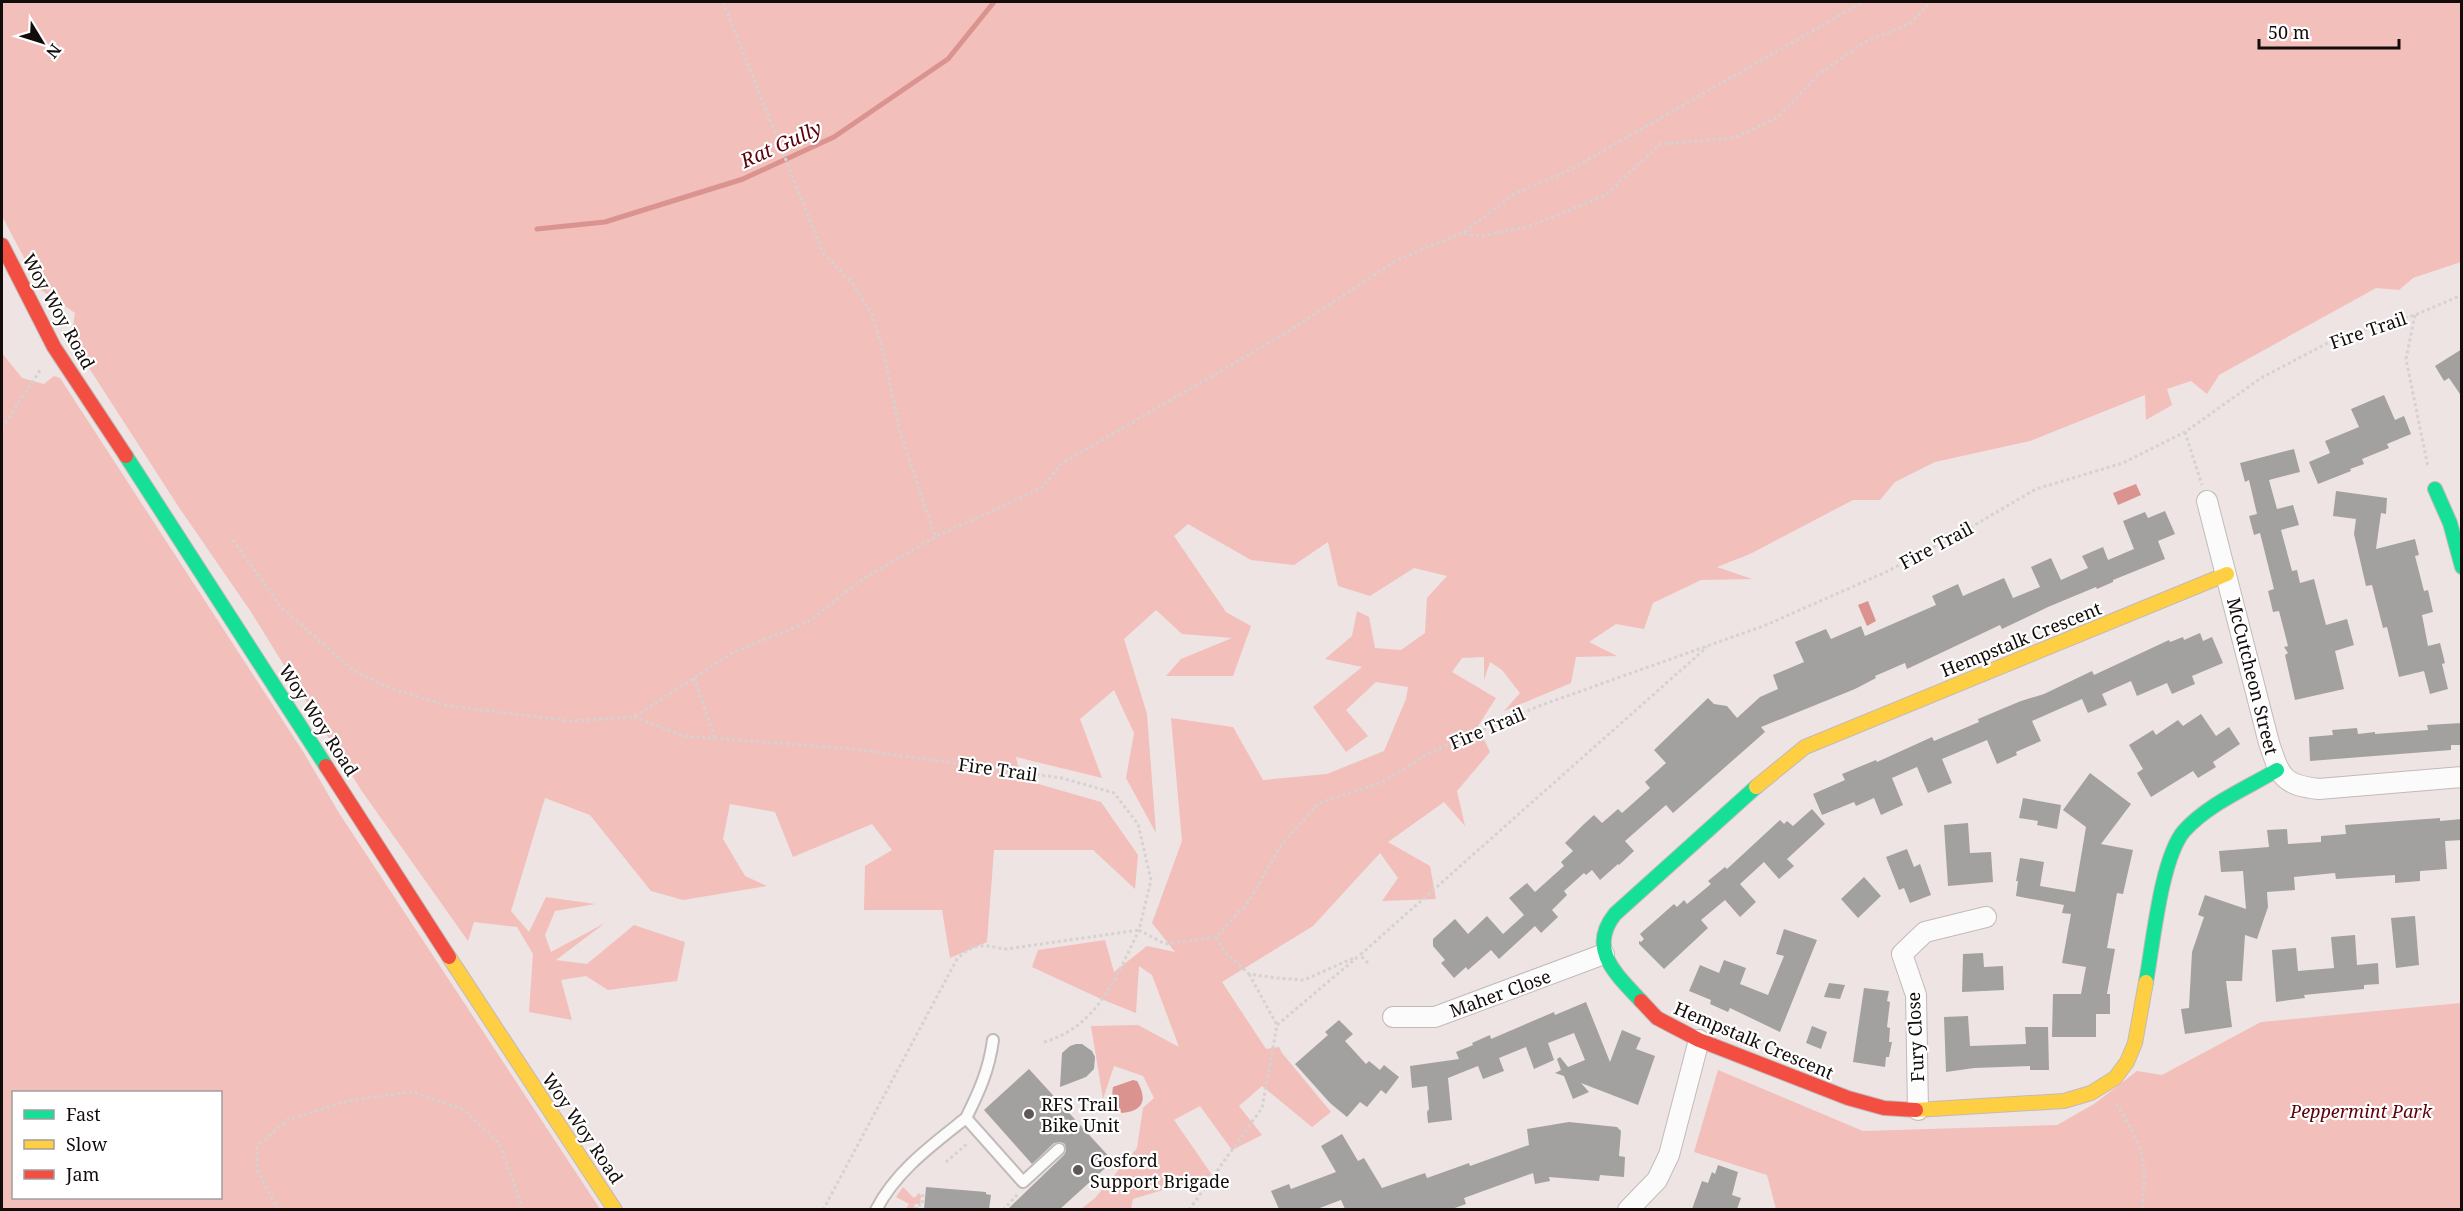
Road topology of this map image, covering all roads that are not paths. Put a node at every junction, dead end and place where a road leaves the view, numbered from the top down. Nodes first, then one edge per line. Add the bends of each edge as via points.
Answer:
1 (2, 245) edge
2 (2435, 489) road end
3 (2207, 501) road end
4 (2462, 567) edge
5 (2227, 574) junction
6 (2277, 770) junction
7 (2462, 777) edge
8 (1986, 917) dead end
9 (1604, 954) junction
10 (1393, 1017) dead end
11 (1698, 1040) junction
12 (993, 1041) dead end
13 (1918, 1110) junction
14 (966, 1119) junction
15 (1059, 1149) dead end
16 (615, 1209) edge
17 (876, 1209) edge
18 (1628, 1209) edge

1 - 16 street, Woy Woy Road via 54,347
2 - 4 street via 2450,523
3 - 5 street, McCutcheon Street
5 - 6 street, McCutcheon Street
5 - 9 street, Hempstalk Crescent via 1805,747 1615,914 1602,936
6 - 7 street, McCutcheon Street via 2285,780 2300,787 2319,789
6 - 13 street, Hempstalk Crescent via 2202,816 2175,845 2168,862 2134,1043 2115,1078 2091,1093 2064,1101
8 - 13 street, Fury Close via 1925,932 1902,954 1916,995
9 - 10 street, Maher Close via 1435,1017
9 - 11 street, Hempstalk Crescent via 1624,983 1657,1018
11 - 13 street, Hempstalk Crescent via 1848,1098 1884,1108
11 - 18 street via 1669,1155 1657,1180
12 - 14 lane via 984,1082
14 - 15 lane via 1023,1182
14 - 17 lane via 898,1176

